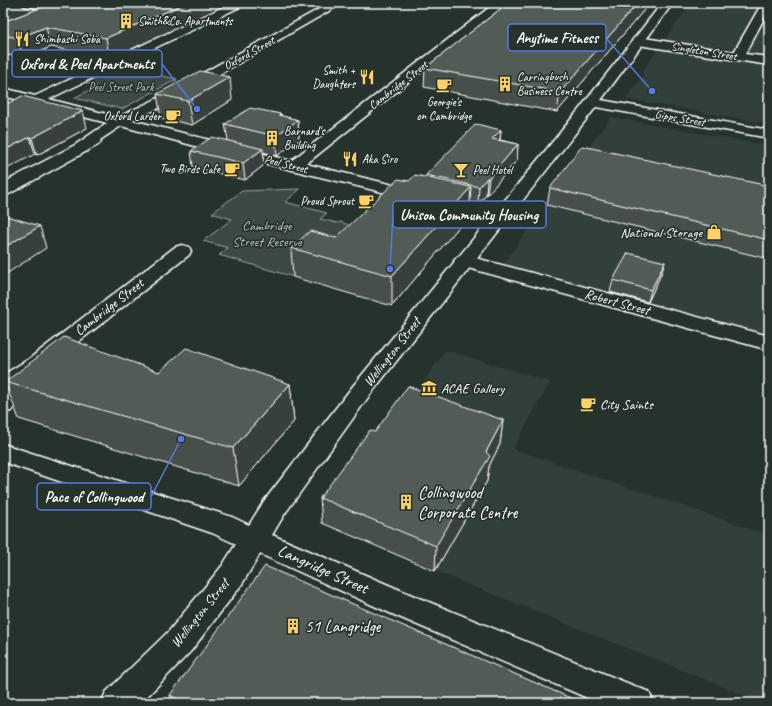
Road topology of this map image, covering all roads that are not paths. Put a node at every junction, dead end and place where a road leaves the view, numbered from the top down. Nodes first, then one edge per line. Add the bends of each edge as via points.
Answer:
1 (25, 3) edge
2 (240, 3) edge
3 (338, 3) edge
4 (502, 3) edge
5 (668, 3) edge
6 (767, 3) edge
7 (81, 6) edge
8 (68, 11) junction
9 (46, 19) edge
10 (638, 41) junction
11 (738, 56) junction
12 (769, 61) edge
13 (3, 92) edge
14 (38, 100) junction
15 (591, 102) junction
16 (3, 116) edge
17 (125, 123) junction
18 (769, 134) edge
19 (294, 166) junction
20 (3, 190) edge
21 (500, 216) junction
22 (182, 251) dead end
23 (464, 261) junction
24 (769, 343) edge
25 (37, 364) junction
26 (3, 386) edge
27 (3, 405) edge
28 (3, 453) edge
29 (254, 538) junction
30 (118, 703) edge
31 (637, 703) edge

1 - 8 street
2 - 14 street
3 - 17 street, Oxford Street via 159,103 146,116
4 - 19 street, Cambridge Street
5 - 10 street, Wellington Street
6 - 11 street
7 - 8 street
8 - 9 street
10 - 11 street, Singleton Street
10 - 15 street, Wellington Street
11 - 12 street, Singleton Street
13 - 14 street, Peel Street
14 - 16 street
14 - 17 street, Peel Street
15 - 18 street, Gipps Street
15 - 21 street, Wellington Street
17 - 19 street, Peel Street
17 - 20 street, Oxford Street via 115,134 80,148
19 - 21 street, Peel Street
21 - 23 street, Wellington Street
22 - 25 street, Cambridge Street
23 - 24 street, Robert Street
23 - 29 street, Wellington Street via 361,391
25 - 26 street, Cambridge Street
25 - 27 street, Cambridge Street
28 - 29 street, Langridge Street via 213,522
29 - 30 street, Wellington Street via 232,575 180,641
29 - 31 street, Langridge Street via 403,605

